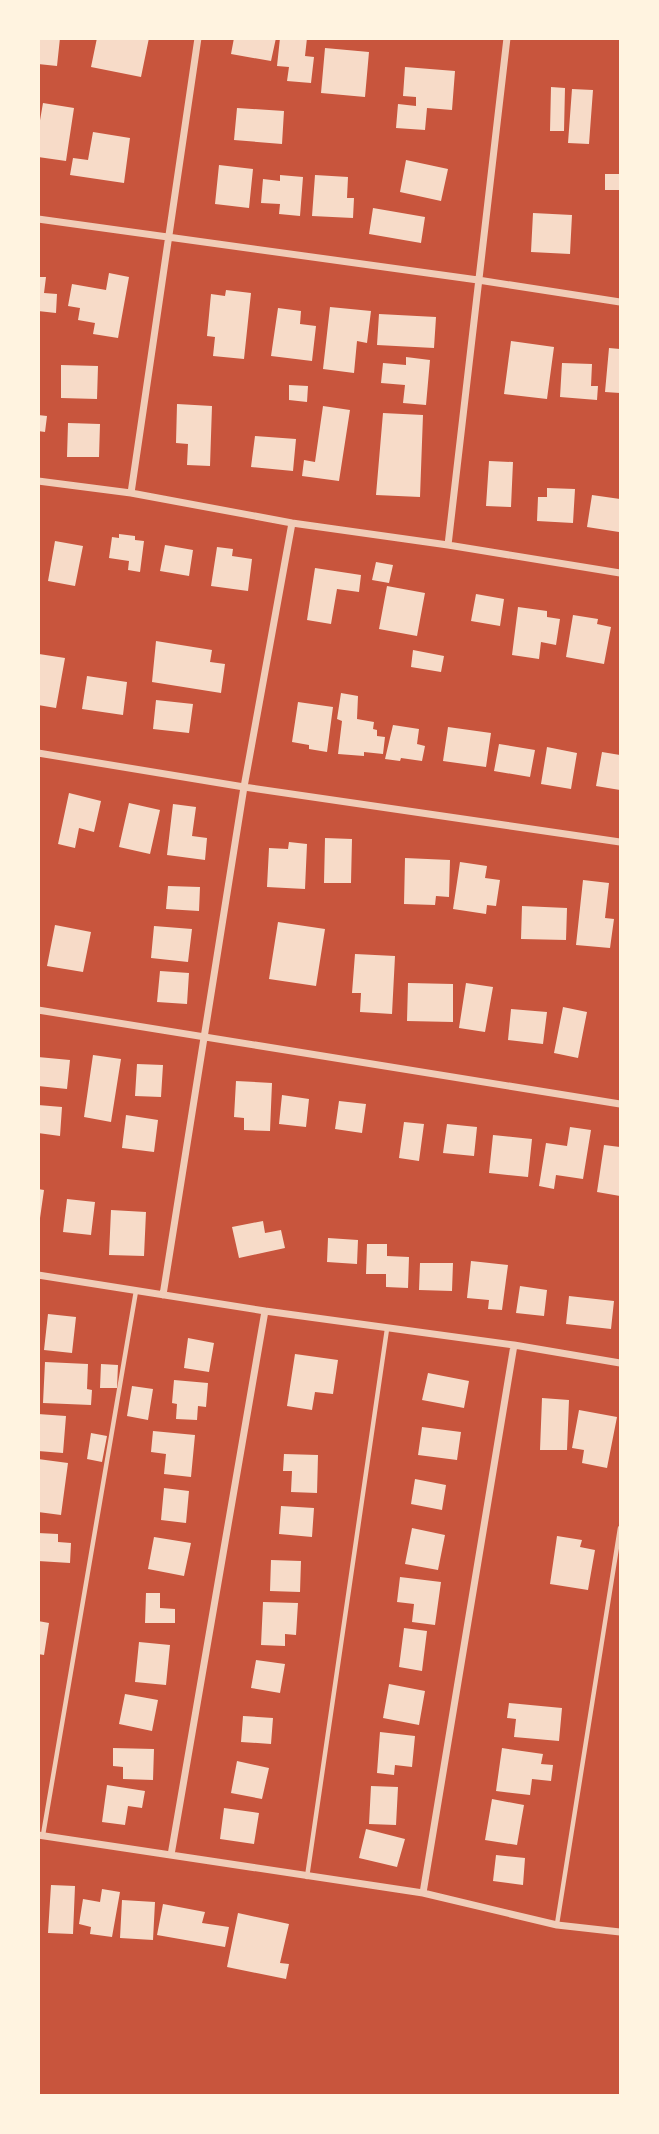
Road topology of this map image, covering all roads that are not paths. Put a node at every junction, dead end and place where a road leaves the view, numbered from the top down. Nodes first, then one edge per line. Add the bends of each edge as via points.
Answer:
1 (198, 38) edge
2 (507, 38) edge
3 (38, 219) edge
4 (169, 236) junction
5 (478, 280) junction
6 (621, 302) edge
7 (38, 481) edge
8 (131, 493) junction
9 (292, 523) junction
10 (448, 545) junction
11 (621, 573) edge
12 (38, 753) edge
13 (244, 787) junction
14 (621, 842) edge
15 (38, 1010) edge
16 (205, 1038) junction
17 (621, 1104) edge
18 (38, 1275) edge
19 (136, 1290) junction
20 (163, 1295) junction
21 (265, 1311) junction
22 (388, 1328) junction
23 (513, 1345) junction
24 (621, 1363) edge
25 (621, 1528) edge
26 (41, 1835) edge
27 (171, 1855) junction
28 (307, 1877) junction
29 (423, 1894) junction
30 (557, 1925) junction
31 (621, 1932) edge

1 - 4 street
2 - 5 street
3 - 4 street
4 - 5 street
4 - 8 street
5 - 6 street
5 - 10 street
7 - 8 street
8 - 9 street
9 - 10 street
9 - 13 street
10 - 11 street
12 - 13 street
13 - 14 street
13 - 16 street
15 - 16 street
16 - 17 street
16 - 20 street
18 - 19 street
19 - 20 street
19 - 26 lane
20 - 21 street
21 - 22 street
21 - 27 street
22 - 23 street
22 - 28 lane
23 - 24 street
23 - 29 street
25 - 30 lane
26 - 27 street
27 - 28 street
28 - 29 street
29 - 30 street
30 - 31 street

